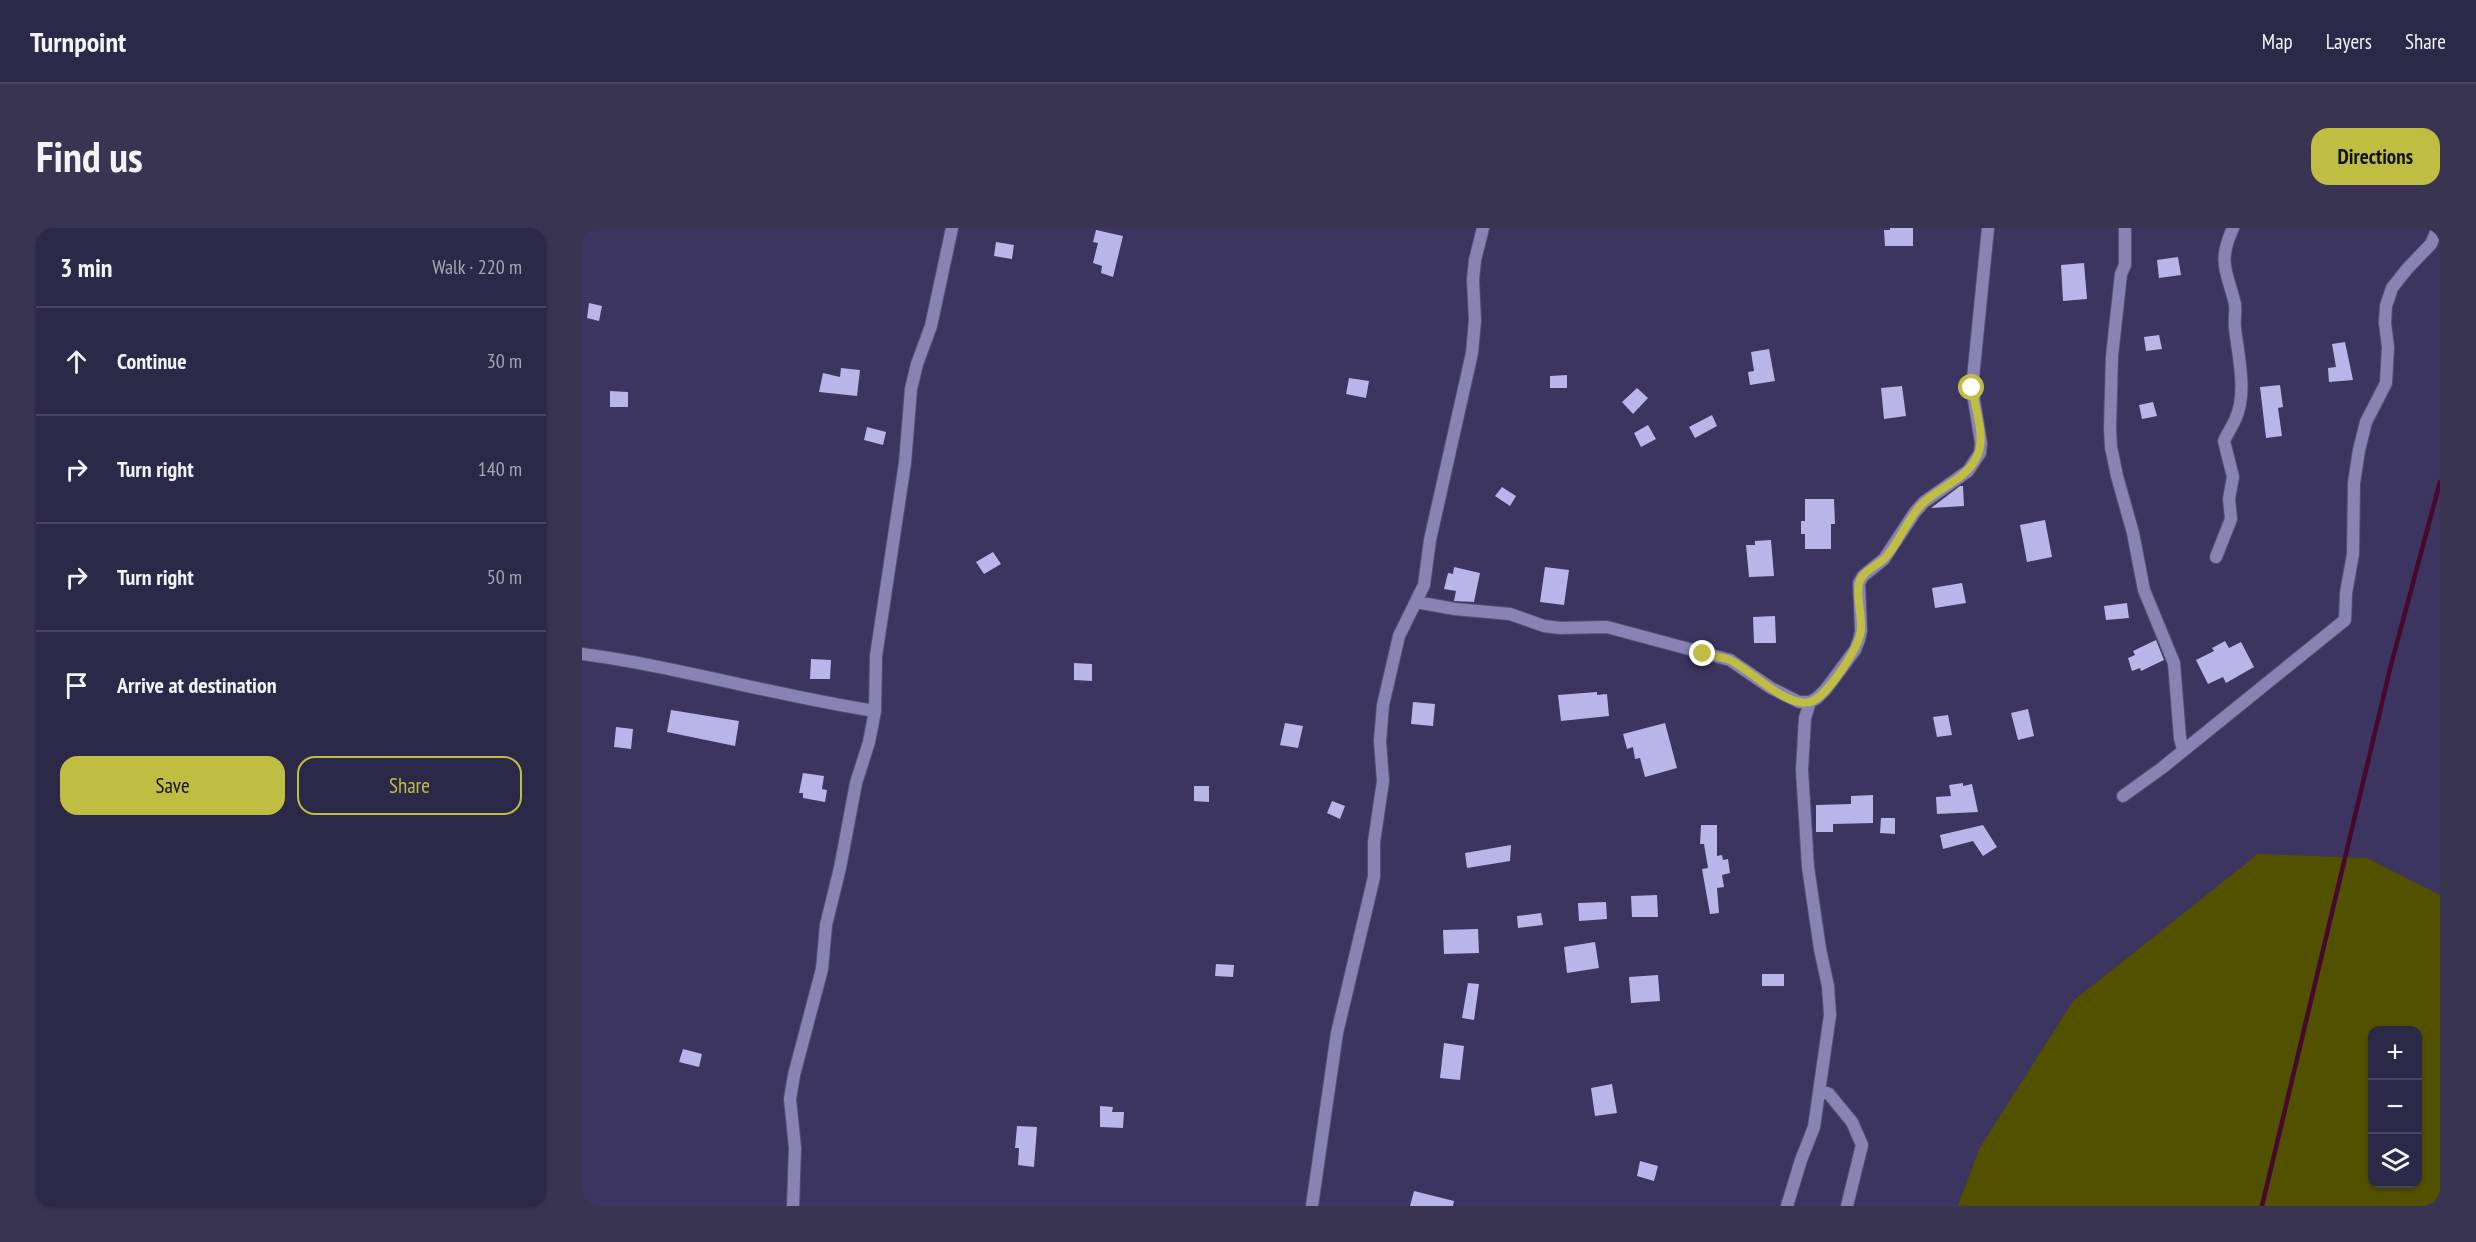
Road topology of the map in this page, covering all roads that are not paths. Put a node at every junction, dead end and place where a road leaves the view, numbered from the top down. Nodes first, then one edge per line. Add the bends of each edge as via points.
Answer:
1 (952, 228) edge
2 (1483, 228) edge
3 (1988, 228) edge
4 (2125, 228) edge
5 (2233, 228) edge
6 (2438, 228) edge
7 (2216, 556) dead end
8 (1416, 602) junction
9 (582, 654) edge
10 (1810, 702) junction
11 (874, 711) junction
12 (2183, 750) junction
13 (2123, 796) dead end
14 (1820, 1090) junction
15 (793, 1206) edge
16 (1312, 1206) edge
17 (1787, 1206) edge
18 (1847, 1206) edge

1 - 11 street via 931,326 911,389 876,656
2 - 8 street via 1473,280 1472,352 1430,540 1424,585
3 - 10 street via 1972,388 1980,453 1968,471 1924,502 1884,559 1863,576 1859,583 1861,631 1855,650 1826,689
4 - 12 street via 2125,265 2112,356 2111,447 2144,590 2174,663
5 - 7 street via 2224,266 2235,306 2240,399 2236,419 2224,441 2233,477 2231,519
6 - 12 street via 2431,244 2392,288 2386,306 2386,383 2366,422 2359,450 2345,620
8 - 10 street via 1509,614 1544,626 1607,627 1643,636 1731,660 1788,697
8 - 16 street via 1399,636 1383,705 1383,781 1374,842 1374,877 1337,1033
9 - 11 street via 642,662 810,701
10 - 14 street via 1804,718 1802,770 1807,856 1830,1015
11 - 15 street via 826,925 822,969 790,1099 795,1148
12 - 13 street
14 - 17 street via 1814,1127
14 - 18 street via 1852,1122 1862,1145

